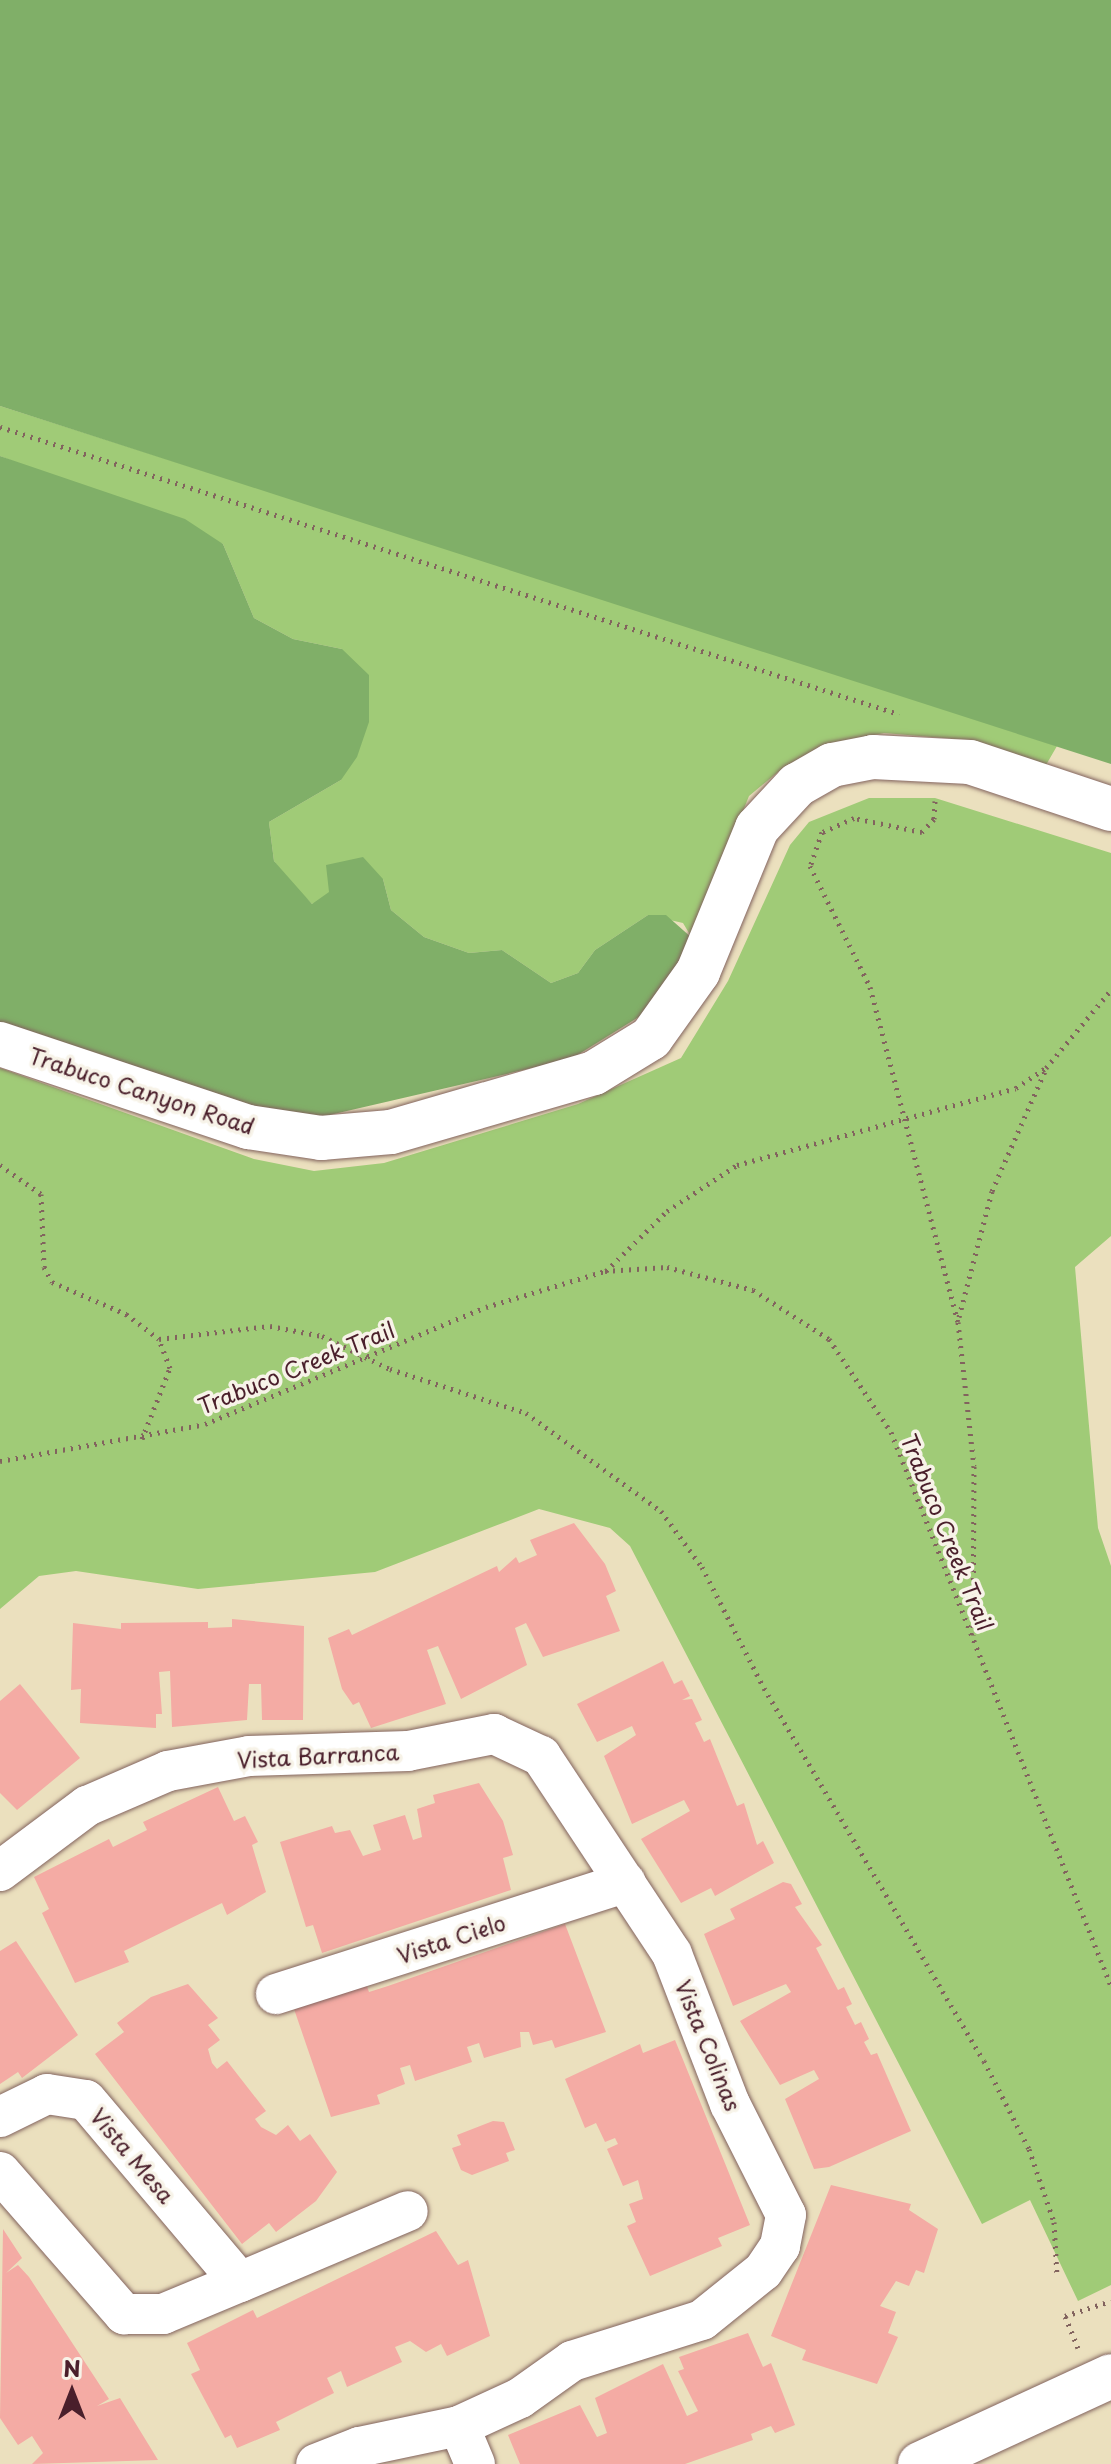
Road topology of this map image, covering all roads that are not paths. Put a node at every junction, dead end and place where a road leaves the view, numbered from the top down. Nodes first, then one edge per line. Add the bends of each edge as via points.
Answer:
1 (1111, 809) edge
2 (0, 1044) edge
3 (519, 1740) joint
4 (0, 1871) edge
5 (626, 1882) junction
6 (276, 1994) dead end
7 (0, 2117) edge
8 (0, 2172) edge
9 (408, 2211) dead end
10 (240, 2282) junction
11 (1111, 2376) edge
12 (444, 2441) edge
13 (316, 2464) edge
14 (475, 2464) edge
15 (920, 2464) edge

1 - 2 main road, Trabuco Canyon Road via 970,762 873,757 832,765 797,785 757,828 698,972 651,1038 594,1073 458,1118 321,1138 248,1127
3 - 4 street, Vista Barranca via 457,1737 408,1751 249,1756 168,1771 87,1806
3 - 5 street, Vista Colinas via 550,1769
5 - 6 street, Vista Cielo
5 - 12 street, Vista Colinas via 672,1954 730,2104 776,2187 786,2215 780,2246 763,2271 702,2320 572,2361
7 - 10 street, Vista Mesa via 47,2094 86,2100
8 - 10 street via 124,2314 163,2314
9 - 10 street
11 - 15 main road
12 - 13 street via 359,2447
12 - 14 street

